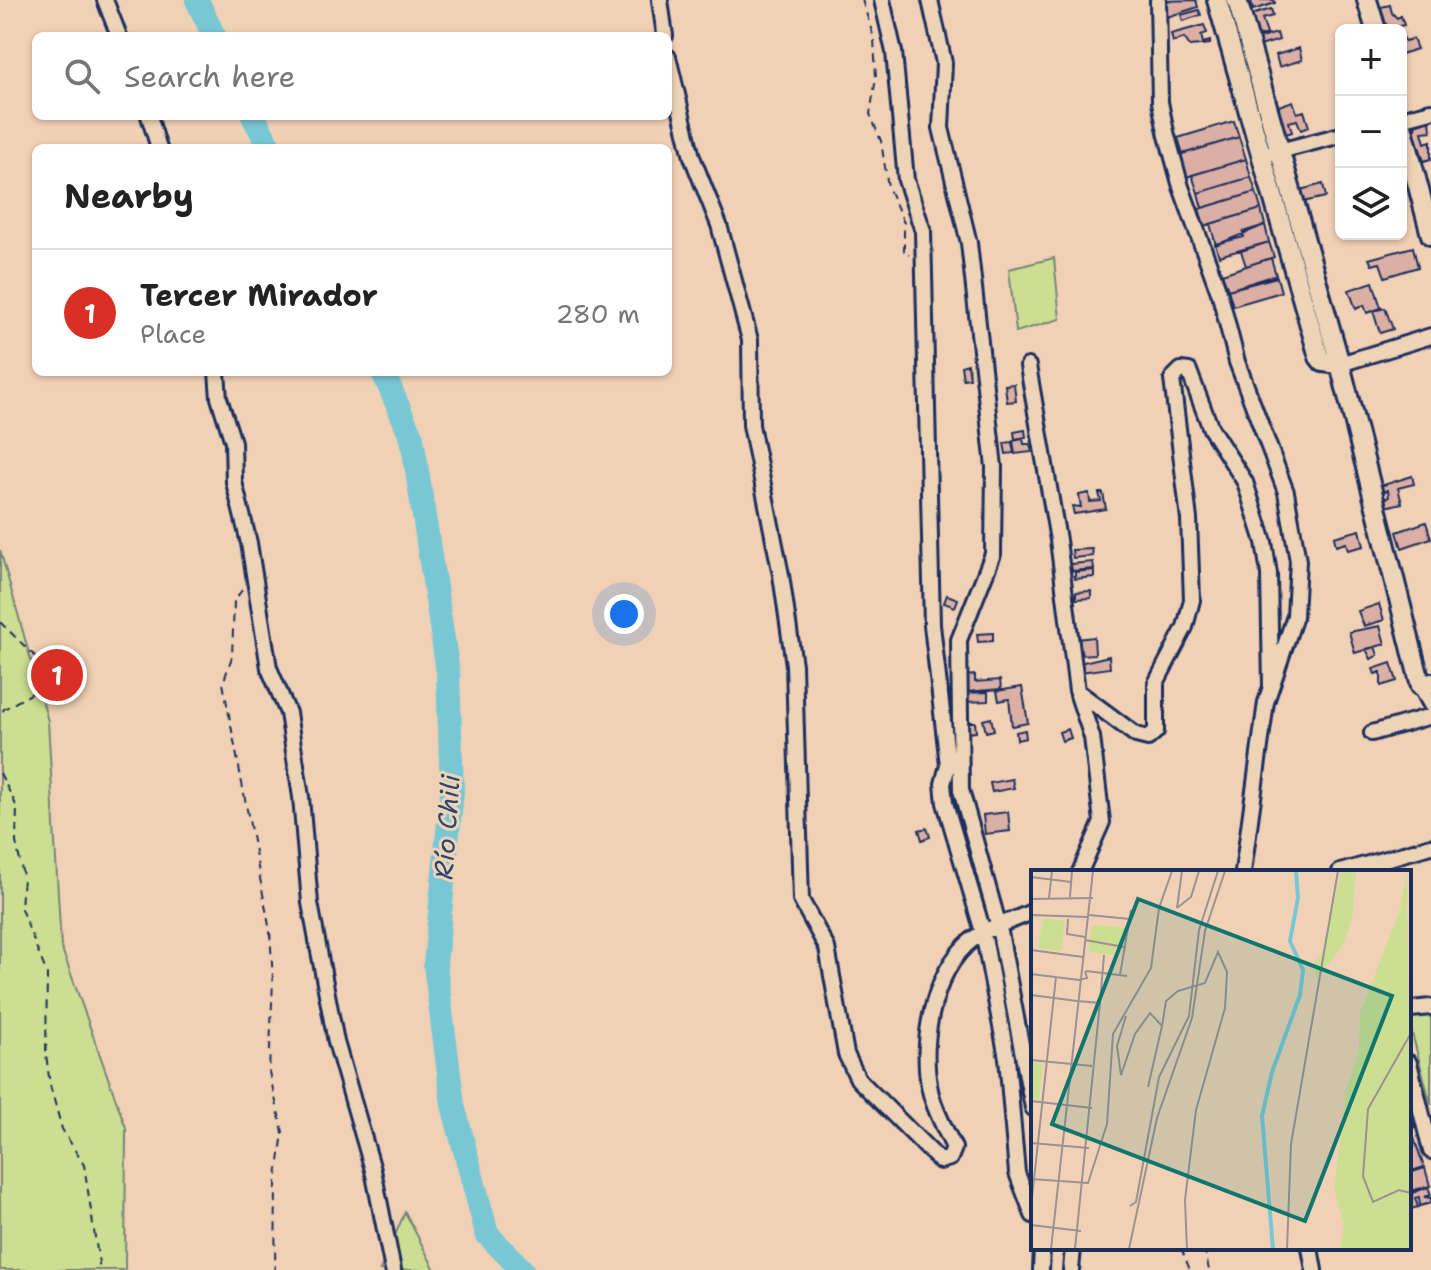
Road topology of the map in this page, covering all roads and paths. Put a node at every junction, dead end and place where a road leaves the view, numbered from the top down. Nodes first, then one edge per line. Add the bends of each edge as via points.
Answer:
1 (105, 0) edge
2 (660, 0) edge
3 (862, 0) edge
4 (882, 0) edge
5 (930, 0) edge
6 (1158, 0) edge
7 (1217, 0) edge
8 (1237, 0) edge
9 (1367, 0) edge
10 (1374, 24) edge
11 (117, 32) edge
12 (664, 32) edge
13 (672, 74) edge
14 (1431, 111) edge
15 (1407, 118) edge
16 (150, 120) edge
17 (1335, 137) edge
18 (1407, 143) edge
19 (158, 144) edge
20 (1270, 154) junction
21 (1431, 235) edge
22 (924, 262) junction
23 (1431, 336) edge
24 (1340, 364) junction
25 (1028, 366) dead end
26 (217, 376) edge
27 (252, 576) junction
28 (0, 622) edge
29 (1426, 685) edge
30 (1271, 686) junction
31 (1077, 691) junction
32 (1431, 705) edge
33 (0, 716) edge
34 (1431, 716) edge
35 (1372, 733) dead end
36 (0, 773) edge
37 (1431, 846) edge
38 (1376, 867) edge
39 (1081, 870) edge
40 (1243, 870) edge
41 (1354, 870) edge
42 (1031, 912) edge
43 (999, 927) junction
44 (983, 932) junction
45 (1431, 1007) edge
46 (1411, 1009) dead end
47 (1411, 1071) edge
48 (1031, 1097) edge
49 (1431, 1151) edge
50 (1031, 1210) edge
51 (1042, 1250) edge
52 (1073, 1250) edge
53 (1182, 1250) edge
54 (1204, 1250) edge
55 (1310, 1250) edge
56 (100, 1270) edge
57 (275, 1270) edge
58 (393, 1270) edge
59 (1041, 1270) edge
60 (1071, 1270) edge
61 (1190, 1270) edge
62 (1209, 1270) edge
63 (1314, 1270) edge

1 - 11 street
2 - 12 street
3 - 22 path via 874,38 876,78 870,114 881,141 888,187 904,223 904,253
4 - 22 street via 894,52 906,180 923,231
5 - 43 street via 945,72 941,128 969,243 992,436 995,540 959,640 958,683 961,790
6 - 30 street via 1160,102 1166,132 1237,362 1286,492 1298,561 1295,616
7 - 20 main road
8 - 20 main road
9 - 10 main road
13 - 44 street via 692,157 719,225 750,340 751,425 794,665 801,900 827,948 846,1054 858,1079 940,1161 954,1152 930,1093 926,1032 951,967
14 - 15 street
16 - 19 street
17 - 20 street
18 - 21 main road
20 - 24 main road
22 - 44 street via 932,625 948,765 943,784
23 - 24 street
24 - 29 main road
25 - 31 street
26 - 27 street via 233,442 234,482
27 - 57 path via 234,601 232,657 223,683 270,931 269,1072 283,1132
27 - 58 street via 269,668 288,713 310,903 336,1042 373,1170
28 - 33 path via 48,669 45,686
29 - 32 street
30 - 31 street via 1269,574 1254,506 1211,429 1189,371 1181,370 1172,387 1189,519 1192,600 1185,627 1156,683 1156,731 1148,738 1136,735
30 - 40 street
31 - 39 street via 1092,737 1102,822
34 - 35 street
36 - 56 path via 17,807 21,909 47,974 50,1085 62,1129 84,1165
37 - 38 street
38 - 41 street
42 - 43 street
43 - 44 street
43 - 48 street
44 - 50 street via 1007,1058 1017,1173
45 - 46 street
47 - 49 street
51 - 59 street
52 - 60 street
53 - 61 path
54 - 62 path
55 - 63 street

